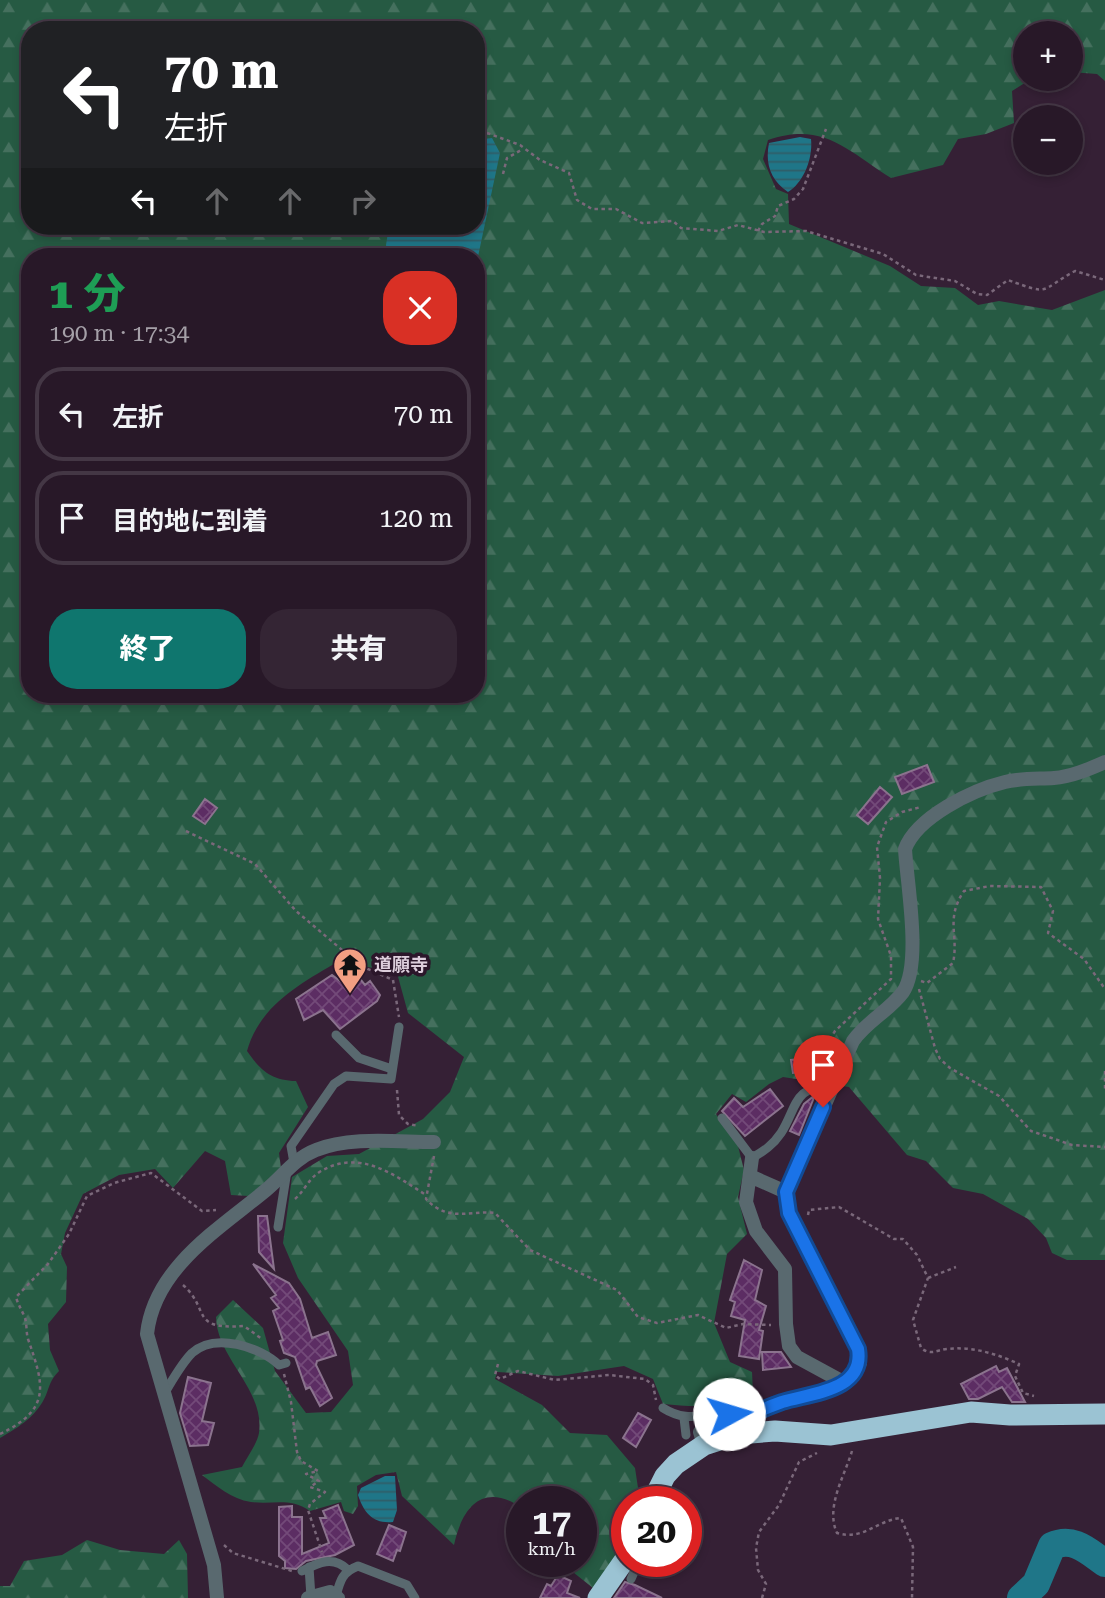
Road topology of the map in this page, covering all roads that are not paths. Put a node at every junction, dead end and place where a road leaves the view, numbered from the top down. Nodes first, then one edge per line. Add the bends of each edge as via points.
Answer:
1 (1105, 762) edge
2 (399, 1027) road end
3 (335, 1035) dead end
4 (391, 1074) junction
5 (834, 1082) junction
6 (722, 1118) dead end
7 (433, 1142) road end
8 (752, 1158) junction
9 (290, 1166) junction
10 (750, 1176) junction
11 (786, 1192) junction
12 (278, 1227) dead end
13 (283, 1364) road end
14 (843, 1382) junction
15 (164, 1394) junction
16 (663, 1408) road end
17 (1105, 1414) edge
18 (684, 1418) junction
19 (741, 1419) junction
20 (695, 1440) junction
21 (659, 1486) edge
22 (348, 1570) junction
23 (613, 1577) edge
24 (309, 1597) edge
25 (337, 1597) edge
26 (217, 1598) edge
27 (415, 1598) edge
28 (598, 1598) edge

1 - 5 street via 1055,778 1004,782 916,828 905,849 914,953 909,980 894,1002 862,1028
2 - 4 lane
3 - 4 lane via 359,1058
4 - 9 lane via 346,1076 334,1084 291,1146
5 - 8 lane via 802,1094 776,1140
5 - 11 street
6 - 8 lane
7 - 9 street via 347,1143 317,1149
8 - 10 street
9 - 12 lane
9 - 15 street via 181,1261 149,1312 147,1334
10 - 11 street
10 - 14 street via 745,1188 749,1214 763,1242 785,1269 789,1346 797,1357
11 - 14 street via 789,1213 858,1349 860,1363
13 - 15 lane via 244,1346 211,1343 193,1352
14 - 19 street
15 - 26 street via 214,1565
16 - 18 lane
17 - 20 highway via 971,1412 831,1435 756,1432
18 - 19 lane via 729,1414
18 - 20 lane
19 - 20 street via 700,1432
20 - 21 highway
22 - 24 lane via 341,1563 326,1561 305,1569
22 - 25 lane via 340,1580
22 - 27 lane via 358,1566 407,1585
23 - 28 highway
24 - 25 street via 330,1592

